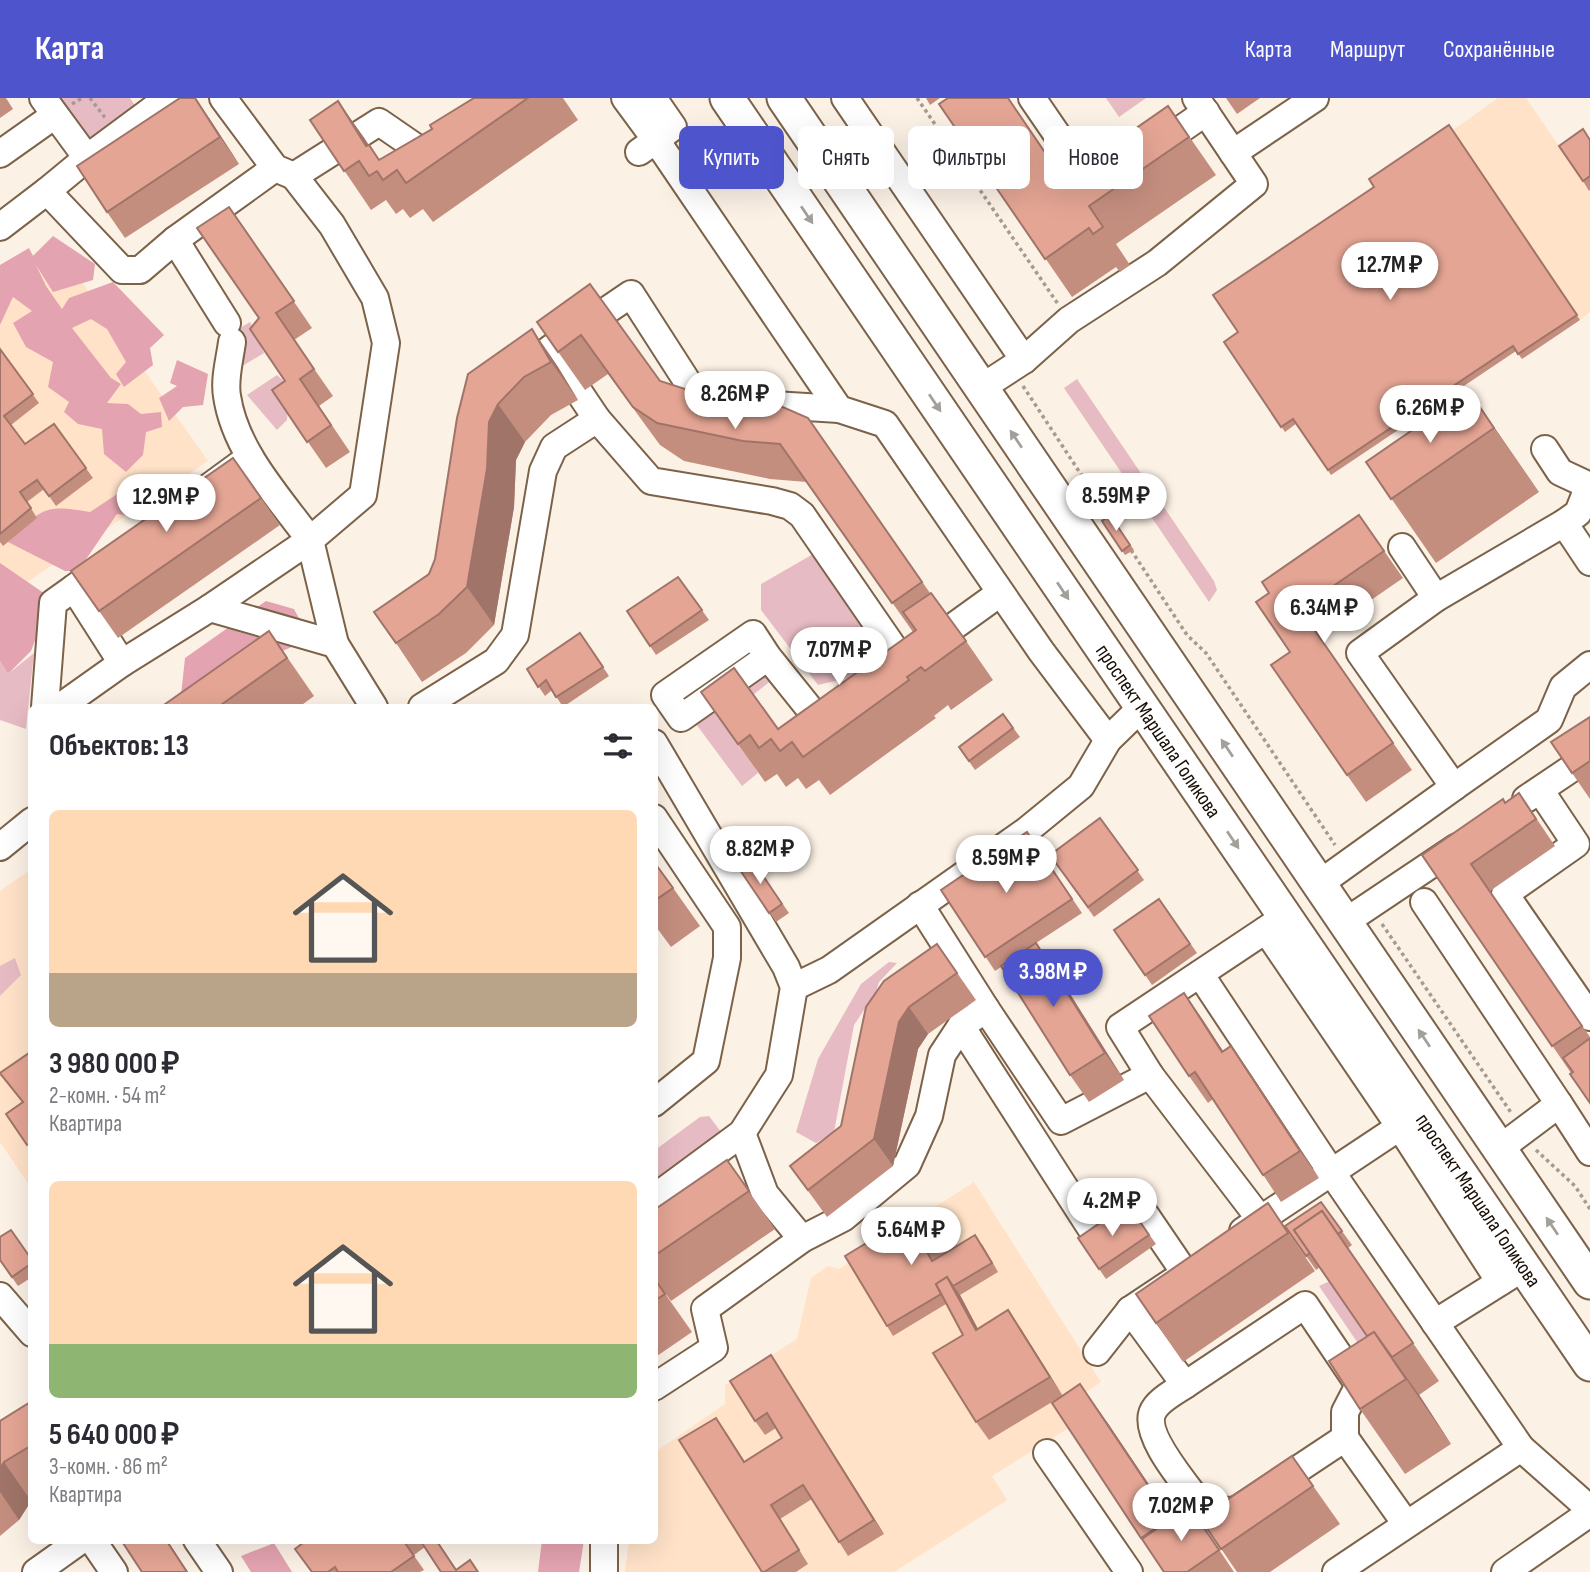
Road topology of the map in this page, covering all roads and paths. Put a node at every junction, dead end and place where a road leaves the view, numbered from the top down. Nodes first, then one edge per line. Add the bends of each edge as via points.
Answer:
1 (90, 98) edge
2 (168, 98) edge
3 (223, 98) edge
4 (625, 98) edge
5 (653, 98) edge
6 (784, 98) edge
7 (845, 98) edge
8 (917, 98) edge
9 (1032, 98) edge
10 (1315, 98) edge
11 (743, 104) edge
12 (1201, 105) edge
13 (49, 106) edge
14 (111, 126) dead end
15 (458, 130) edge
16 (647, 146) junction
17 (1233, 153) junction
18 (0, 154) edge
19 (87, 158) junction
20 (285, 172) junction
21 (47, 191) junction
22 (0, 227) edge
23 (174, 240) junction
24 (1069, 320) junction
25 (1018, 364) junction
26 (981, 388) junction
27 (838, 409) junction
28 (597, 419) junction
29 (1545, 449) dead end
30 (250, 457) junction
31 (1590, 485) edge
32 (184, 506) edge
33 (1564, 523) junction
34 (1118, 530) edge
35 (310, 540) junction
36 (1126, 542) edge
37 (129, 547) edge
38 (1402, 547) edge
39 (1590, 562) edge
40 (74, 588) junction
41 (1000, 593) junction
42 (1436, 598) junction
43 (210, 608) junction
44 (335, 644) junction
45 (122, 663) junction
46 (1590, 665) edge
47 (852, 700) edge
48 (45, 704) edge
49 (64, 704) edge
50 (372, 704) edge
51 (427, 704) edge
52 (1142, 707) junction
53 (658, 738) edge
54 (1108, 740) junction
55 (658, 749) edge
56 (1590, 756) edge
57 (1454, 787) junction
58 (1540, 790) junction
59 (1506, 813) edge
60 (28, 824) edge
61 (658, 824) edge
62 (1472, 836) edge
63 (0, 848) edge
64 (1347, 863) junction
65 (1319, 884) junction
66 (1424, 902) dead end
67 (920, 905) junction
68 (1357, 914) junction
69 (1276, 924) junction
70 (1200, 974) junction
71 (794, 988) junction
72 (986, 1009) junction
73 (1590, 1017) edge
74 (961, 1026) junction
75 (1150, 1075) junction
76 (658, 1100) edge
77 (1559, 1104) junction
78 (1410, 1121) junction
79 (742, 1133) junction
80 (1511, 1140) junction
81 (1590, 1152) edge
82 (1332, 1173) junction
83 (658, 1195) edge
84 (1590, 1209) edge
85 (1261, 1219) junction
86 (802, 1240) junction
87 (1228, 1242) edge
88 (1206, 1258) edge
89 (1185, 1273) junction
90 (1512, 1274) junction
91 (1590, 1282) edge
92 (0, 1296) edge
93 (1130, 1310) junction
94 (1435, 1324) junction
95 (28, 1328) edge
96 (1097, 1352) dead end
97 (1590, 1364) edge
98 (658, 1384) edge
99 (1185, 1385) junction
100 (1345, 1438) junction
101 (1521, 1448) junction
102 (1047, 1453) dead end
103 (1590, 1511) edge
104 (1406, 1524) junction
105 (75, 1544) edge
106 (95, 1544) edge
107 (200, 1544) edge
108 (604, 1544) edge
109 (36, 1572) edge
110 (114, 1572) edge
111 (219, 1572) edge
112 (604, 1572) edge
113 (1129, 1572) edge
114 (1336, 1572) edge
115 (1504, 1572) edge

1 - 14 path
2 - 19 street
3 - 20 street
4 - 16 street
5 - 16 street via 673,127
6 - 26 main road
7 - 25 street
8 - 24 path
9 - 12 street via 1095,190
10 - 17 street
11 -> 52 main road, проспект Маршала Голикова
12 - 17 street
13 - 18 street
13 - 19 street
15 - 20 street via 424,153 379,122
16 - 27 street
17 - 24 street via 1254,184 1157,263
19 - 21 street
20 - 23 street
20 - 35 street via 332,225 375,299 386,343 363,495
21 - 22 street
21 - 23 street via 122,270 140,270
23 - 30 street via 229,332 226,394
24 - 25 street
25 - 26 street
25 - 34 path
65 -> 26 main road
27 - 28 street via 724,402 694,391 631,293 550,349
27 - 41 street via 885,424
28 - 41 street via 651,481 772,501 802,515 893,670
28 - 51 street via 554,447 543,471 515,635 496,661
29 - 31 street via 1560,472
30 - 32 street
30 - 35 street
31 - 33 street via 1578,513
33 - 39 street
33 - 42 street
35 - 43 street
35 - 44 street
36 - 64 path
37 - 40 street
38 - 42 street
40 - 45 street
40 - 48 street via 53,603
41 - 54 street
42 - 57 street via 1360,653
43 - 44 street
43 - 45 street
44 - 50 street
45 - 49 street
46 - 57 street via 1563,687 1549,720
47 - 53 street via 821,723 768,657
52 - 54 street
52 -> 69 main road, проспект Маршала Голикова
54 - 67 street via 1081,786
55 - 71 street
56 - 58 street
57 - 64 street
58 - 59 street
58 - 73 street via 1576,844 1505,894
60 - 63 street
61 - 76 street via 727,927 727,958 706,1061
62 - 68 street
64 - 65 street
65 - 68 main road
66 - 77 street
67 - 71 street via 829,970
67 - 72 street
80 -> 68 main road
68 - 80 path
69 - 70 street
69 - 78 main road, проспект Маршала Голикова
70 - 75 street via 1120,1027
70 - 82 street
71 - 79 street via 779,1075
72 - 74 street
72 - 75 street via 1061,1121
74 - 86 street via 942,1055 929,1116 907,1165 843,1218
74 - 89 street via 1092,1230 1136,1201
75 - 85 street
77 - 80 street
77 - 81 street
78 - 82 street
78 - 90 main road, проспект Маршала Голикова
79 - 83 street
79 - 86 street via 765,1194
80 - 84 path via 1575,1186
91 -> 80 main road
82 - 85 street
82 - 94 street
85 - 87 street
86 - 98 street via 705,1309 714,1348
88 - 89 street
89 - 93 street
90 - 94 street
90 - 97 main road, проспект Маршала Голикова
92 - 95 street
93 - 96 street
93 - 99 street
94 - 101 street
99 - 100 street via 1305,1305 1359,1385 1345,1412
99 - 100 street via 1155,1407 1149,1419 1152,1435 1205,1510 1235,1511
100 - 104 street
101 - 103 street
101 - 104 street
102 - 113 street
103 - 115 street
104 - 114 street
105 - 109 street
106 - 110 street
107 - 111 street
108 - 112 street

